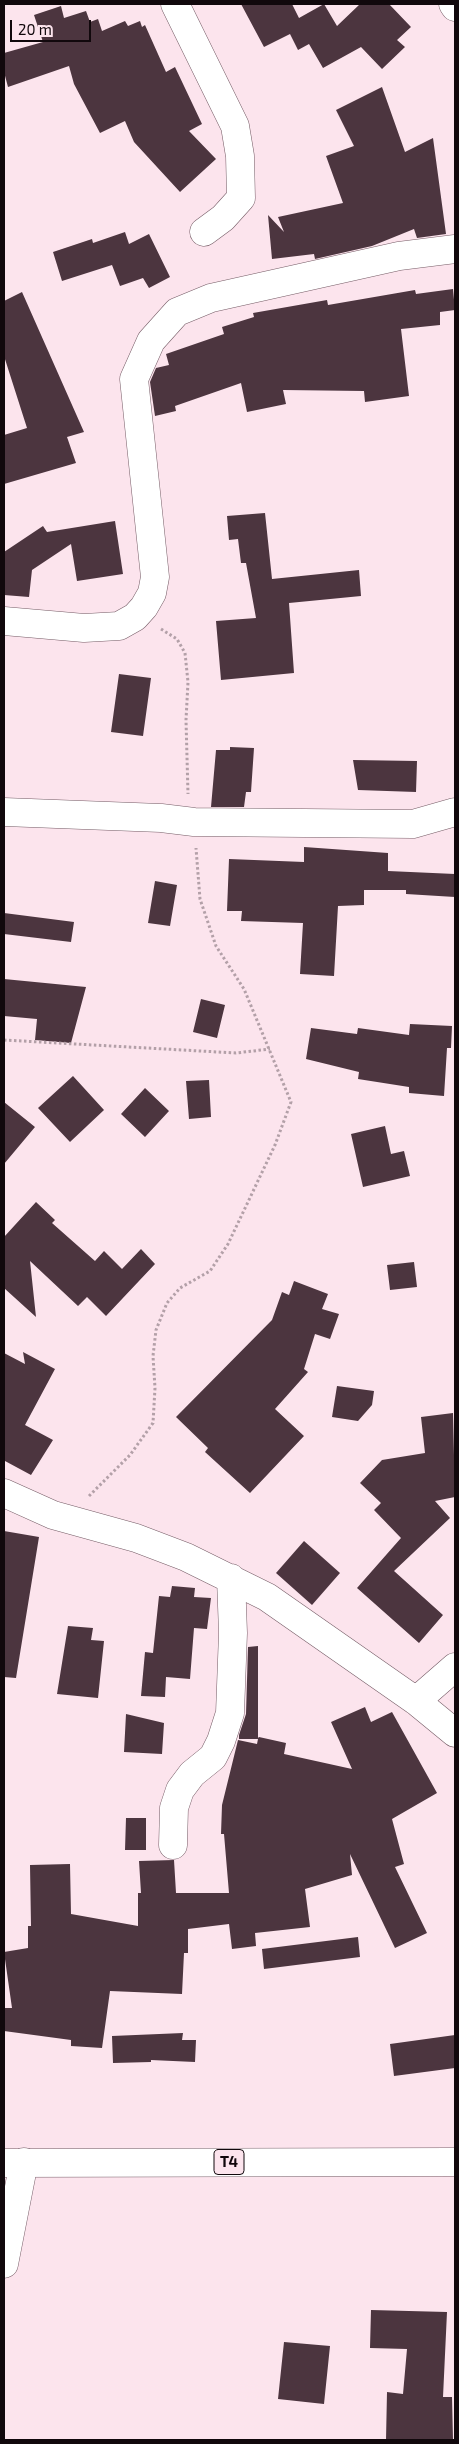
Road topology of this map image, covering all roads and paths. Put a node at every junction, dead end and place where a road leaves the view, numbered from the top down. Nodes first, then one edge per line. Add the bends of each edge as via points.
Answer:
1 (175, 4) edge
2 (204, 232) dead end
3 (455, 249) edge
4 (134, 617) junction
5 (4, 621) edge
6 (4, 812) edge
7 (455, 812) edge
8 (191, 822) junction
9 (4, 1040) edge
10 (270, 1049) junction
11 (4, 1493) edge
12 (53, 1515) junction
13 (231, 1578) junction
14 (455, 1667) edge
15 (416, 1701) junction
16 (455, 1733) edge
17 (173, 1844) dead end
18 (14, 2162) edge
19 (455, 2162) edge
20 (4, 2264) edge

1 - 2 main road via 235,126 240,156 242,198
3 - 4 main road via 399,256 211,298 177,312 151,340 134,379 155,577 152,593 144,608
4 - 5 main road via 120,626 84,628
4 - 8 path via 177,639 185,653
6 - 8 main road
7 - 8 main road via 413,824
8 - 10 path via 200,899 216,946 244,989
9 - 10 path via 236,1053
10 - 12 path via 291,1102 275,1145 228,1244 210,1271 180,1288 167,1303 156,1330 153,1423 130,1455 88,1497
11 - 12 main road
12 - 13 main road via 136,1538
13 - 15 main road via 267,1597
13 - 17 main road via 230,1713 213,1758 192,1774 180,1790 174,1808
14 - 15 main road
15 - 16 main road
18 - 19 main road, T4
18 - 20 main road

